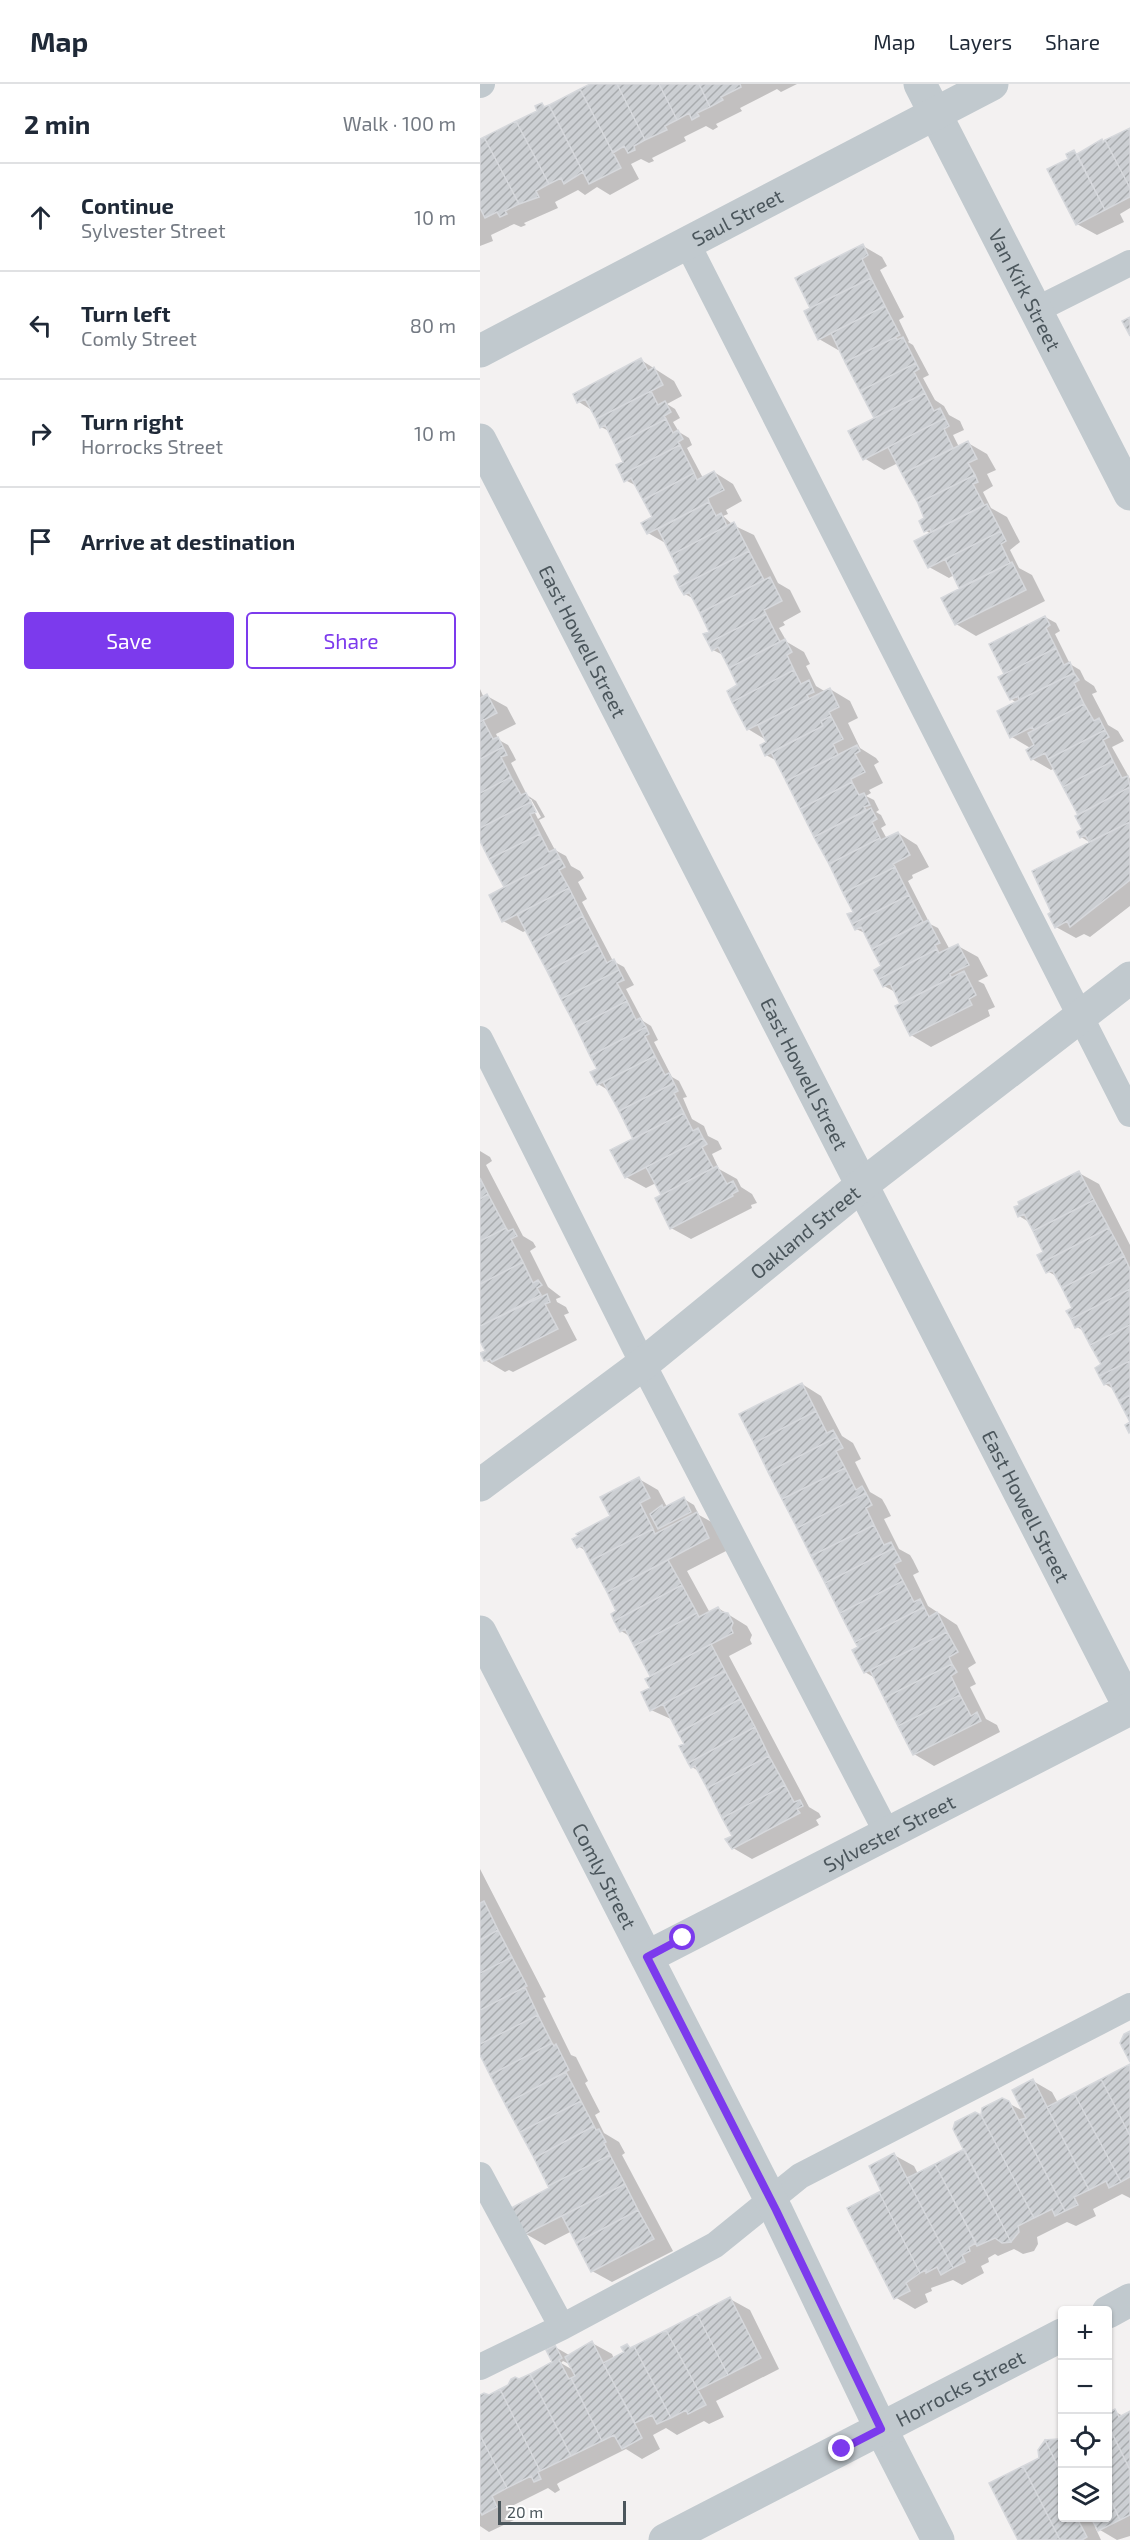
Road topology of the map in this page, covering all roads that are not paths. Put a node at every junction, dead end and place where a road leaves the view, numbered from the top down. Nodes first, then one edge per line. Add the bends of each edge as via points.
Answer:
1 (920, 84) edge
2 (992, 84) edge
3 (935, 113) junction
4 (687, 243) junction
5 (1130, 263) edge
6 (1036, 310) junction
7 (480, 351) edge
8 (480, 440) edge
9 (1127, 483) edge
10 (1130, 978) edge
11 (1081, 1016) junction
12 (480, 1039) edge
13 (1130, 1114) edge
14 (862, 1185) junction
15 (643, 1364) junction
16 (480, 1485) edge
17 (480, 1632) edge
18 (1130, 1709) edge
19 (887, 1833) junction
20 (647, 1957) junction
21 (1130, 2006) edge
22 (480, 2175) edge
23 (771, 2200) junction
24 (1130, 2300) edge
25 (1112, 2309) edge
26 (561, 2327) junction
27 (1058, 2337) edge
28 (480, 2367) edge
29 (881, 2429) junction
30 (664, 2540) edge
31 (938, 2540) edge

1 - 3 street, Van Kirk Street
2 - 3 street, Saul Street
3 - 4 street, Saul Street
3 - 6 street, Van Kirk Street
4 - 7 street, Saul Street
4 - 11 lane
5 - 6 lane
6 - 9 street, Van Kirk Street
8 - 14 street, East Howell Street
10 - 11 street, Oakland Street
11 - 13 lane
11 - 14 street, Oakland Street
12 - 15 lane
14 - 15 street, Oakland Street
14 - 18 street, East Howell Street
15 - 16 street, Oakland Street
15 - 19 lane
17 - 20 street, Comly Street
18 - 19 street, Sylvester Street
19 - 20 street, Sylvester Street
20 - 23 street, Comly Street
21 - 23 lane via 800,2176
22 - 26 lane
23 - 26 lane via 715,2245
23 - 29 street, Comly Street
24 - 25 street
26 - 28 lane
27 - 29 street, Horrocks Street
29 - 30 street, Horrocks Street
29 - 31 street, Comly Street

